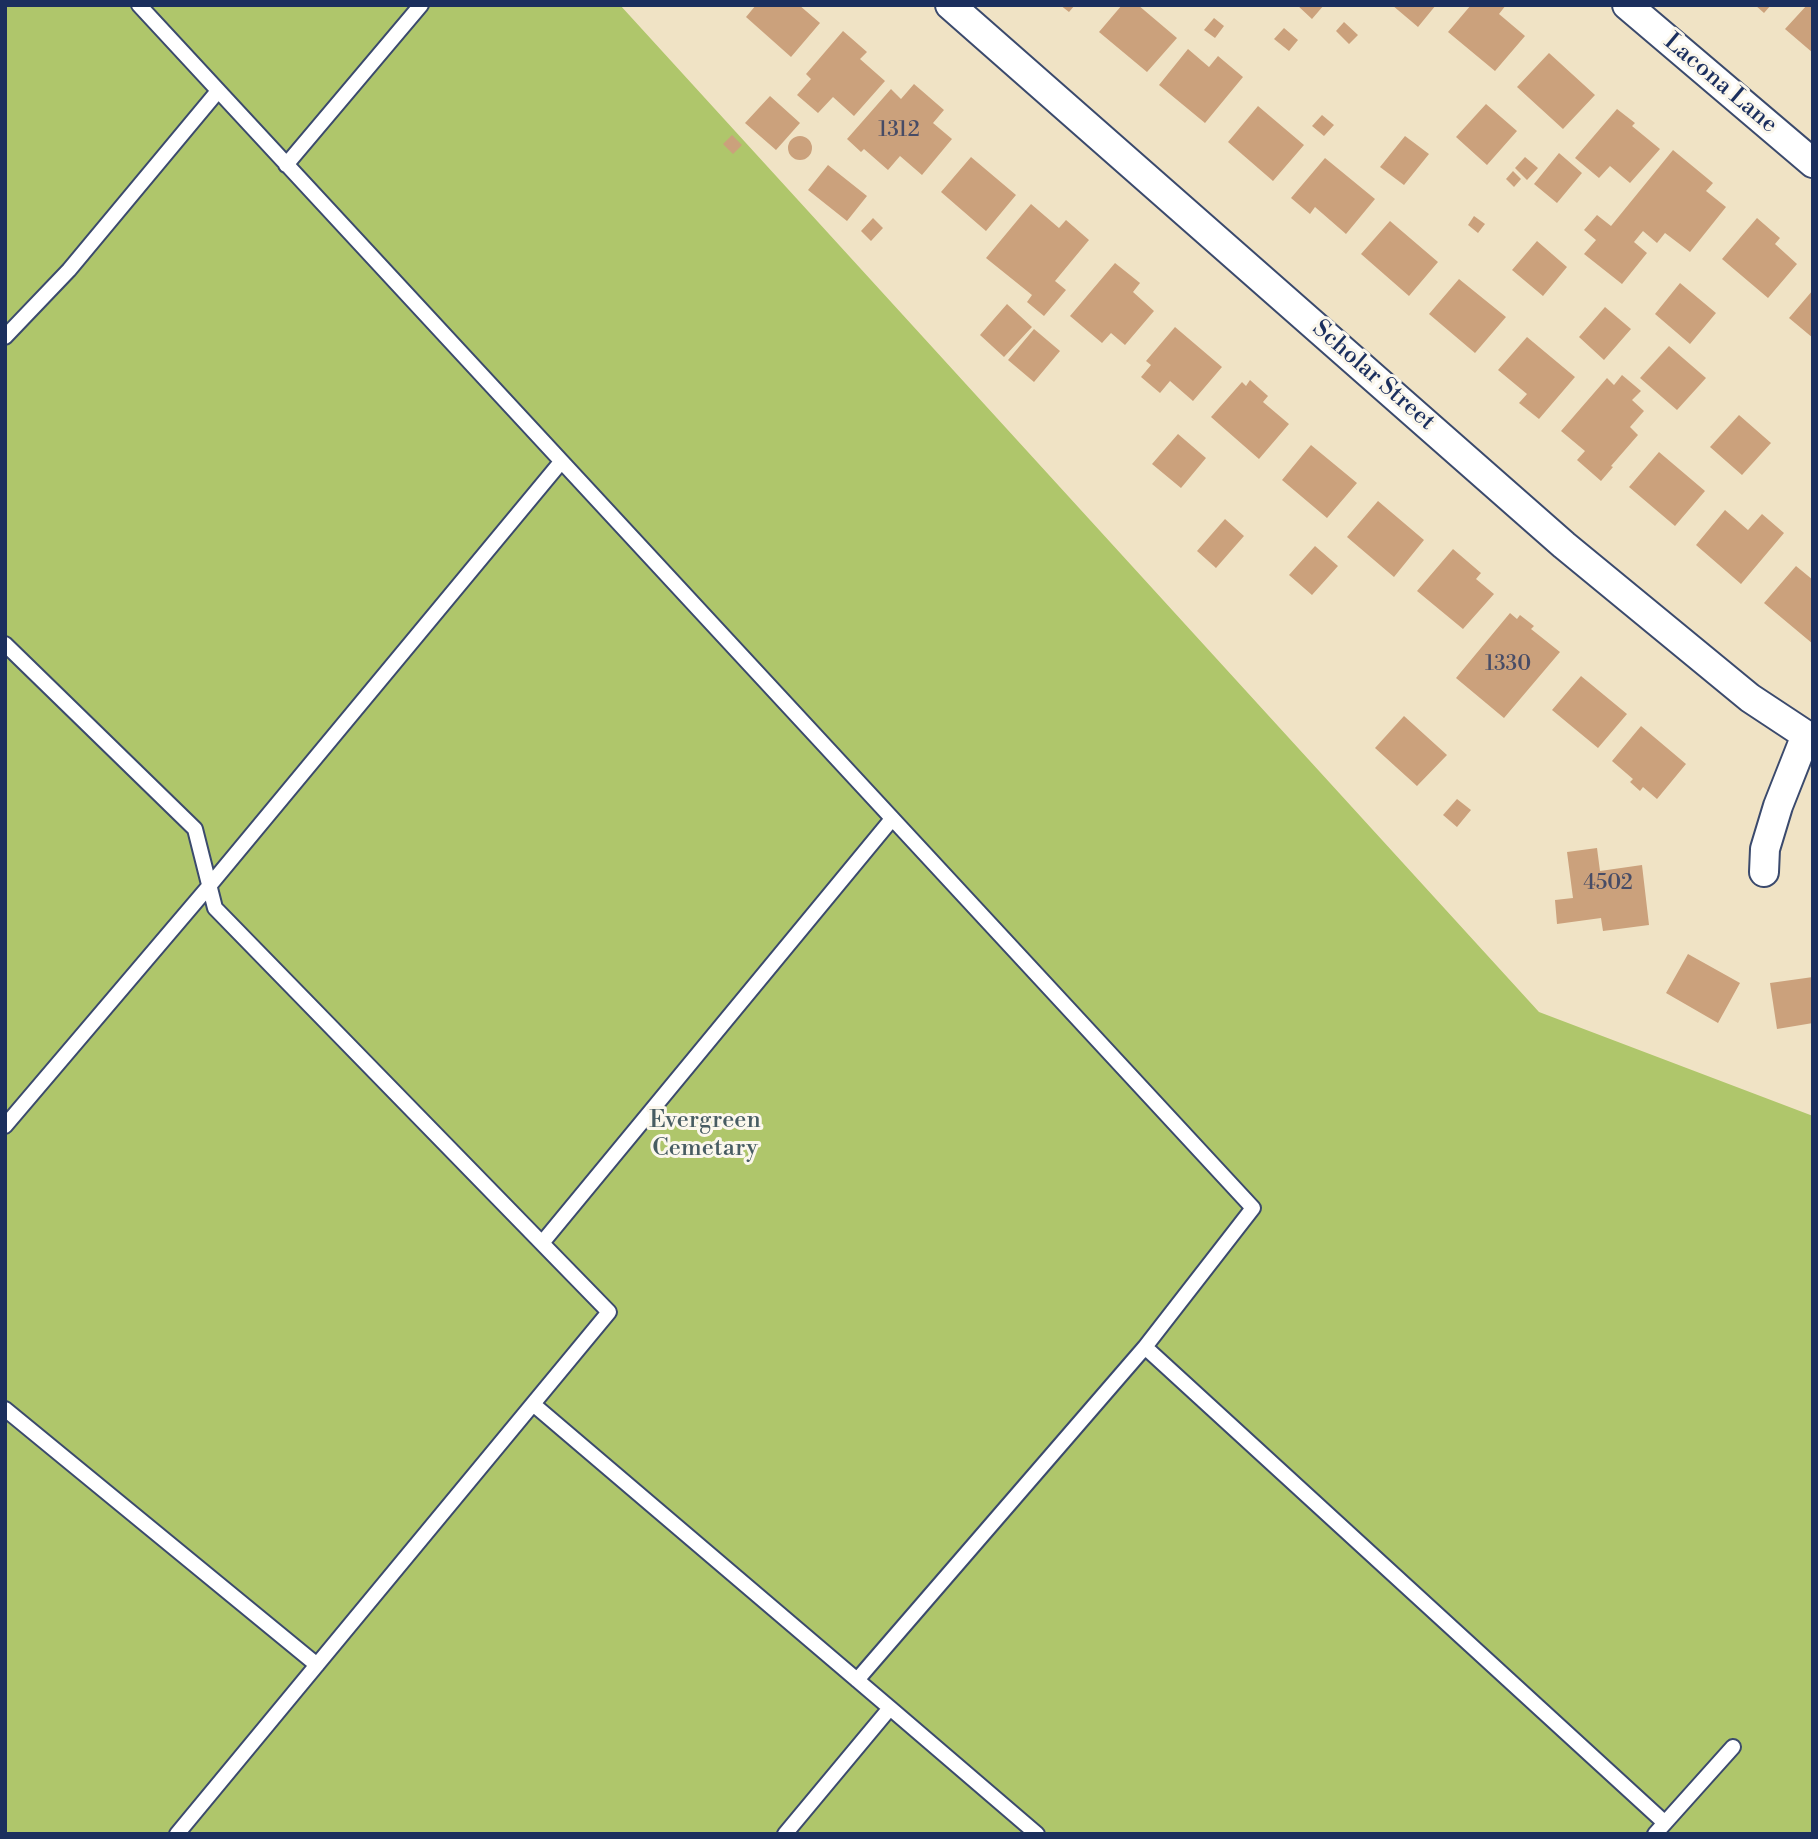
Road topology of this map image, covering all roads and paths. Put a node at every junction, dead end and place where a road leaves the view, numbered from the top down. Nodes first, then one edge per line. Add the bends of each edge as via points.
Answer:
1 (139, 5) edge
2 (421, 5) edge
3 (950, 5) edge
4 (1627, 5) edge
5 (218, 91) junction
6 (1813, 163) edge
7 (286, 165) junction
8 (5, 337) edge
9 (561, 462) junction
10 (5, 644) edge
11 (1809, 735) edge
12 (892, 819) junction
13 (1764, 872) dead end
14 (210, 886) junction
15 (5, 1126) edge
16 (542, 1242) junction
17 (1145, 1347) junction
18 (533, 1404) junction
19 (5, 1409) edge
20 (317, 1665) junction
21 (857, 1680) junction
22 (890, 1708) junction
23 (1733, 1747) dead end
24 (1660, 1828) edge
25 (177, 1834) edge
26 (785, 1834) edge
27 (1037, 1834) edge

1 - 5 lane
2 - 7 lane
3 - 11 street, Scholar Street via 1564,545 1750,698
4 - 6 street, Lacona Lane
5 - 7 lane
5 - 8 lane via 69,270
7 - 9 lane
9 - 12 lane
9 - 14 lane
10 - 14 lane via 195,829
11 - 13 street via 1778,806
12 - 16 lane
12 - 17 lane via 1253,1208
14 - 15 lane
14 - 16 lane via 215,908
16 - 18 lane via 609,1312
17 - 21 lane
17 - 24 lane
18 - 20 lane
18 - 21 lane
19 - 20 lane
20 - 25 lane
21 - 22 lane
22 - 26 lane
22 - 27 lane
23 - 24 lane

